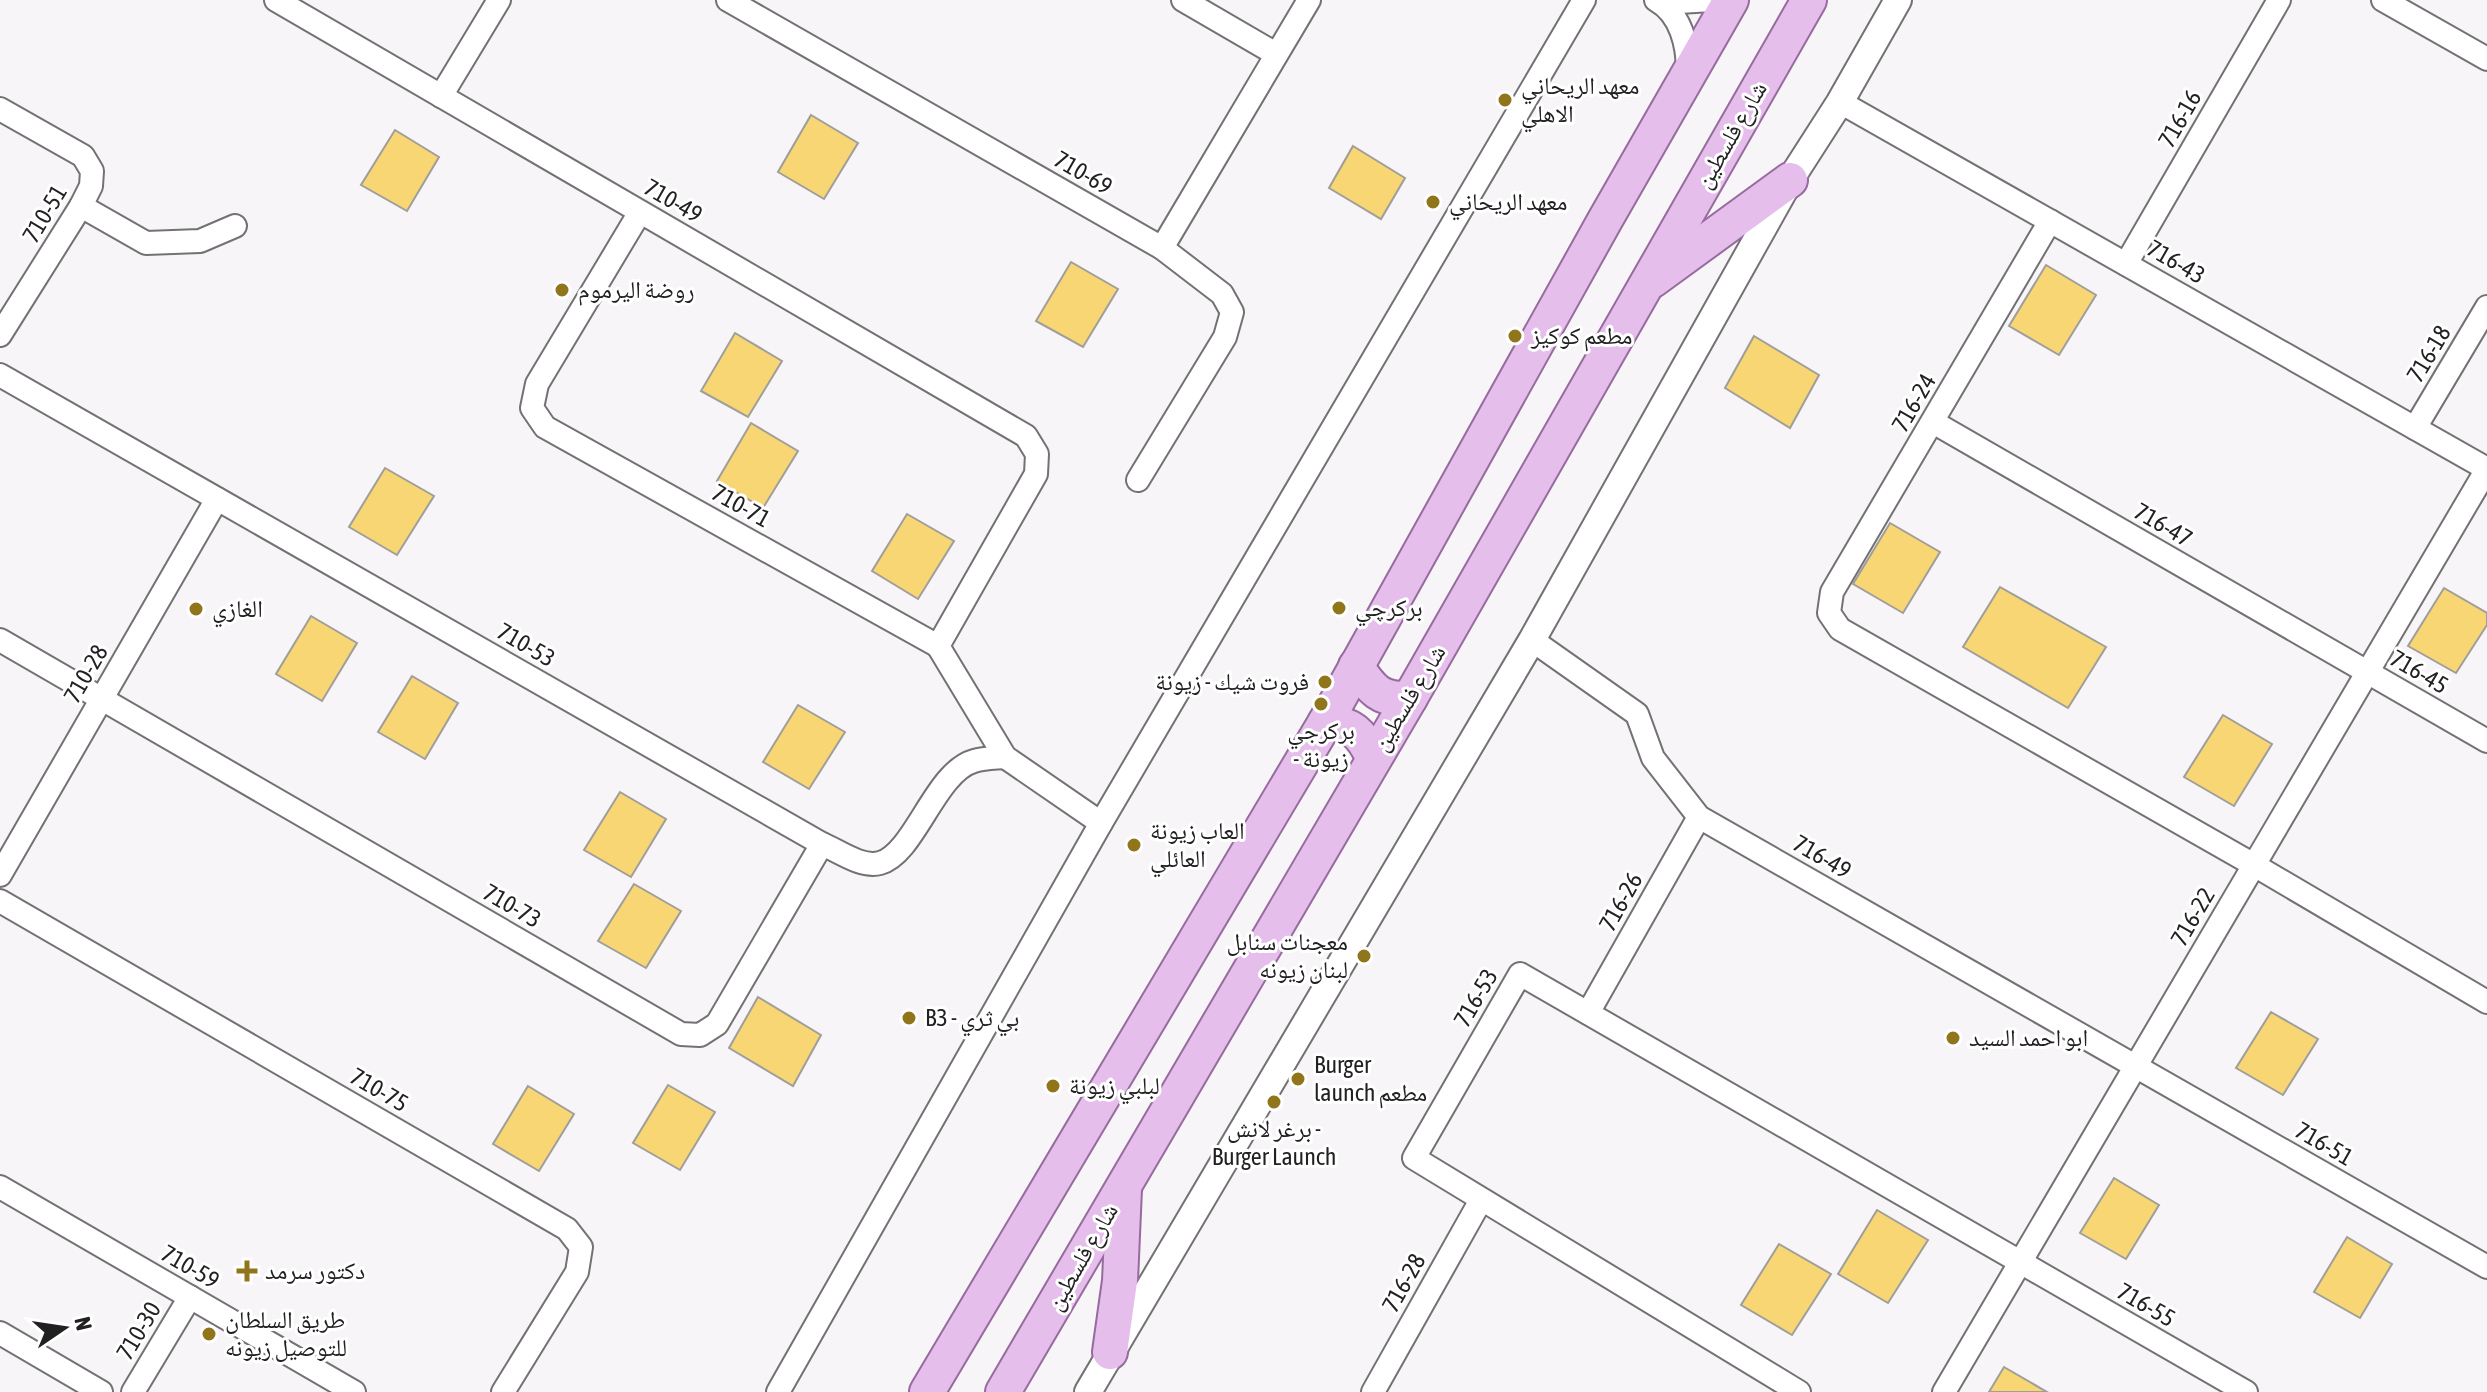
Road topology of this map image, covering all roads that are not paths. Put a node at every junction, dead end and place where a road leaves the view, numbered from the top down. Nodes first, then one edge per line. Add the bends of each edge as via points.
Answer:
1 (276, 0) edge
2 (499, 0) edge
3 (728, 0) edge
4 (1183, 0) edge
5 (1309, 0) edge
6 (1584, 0) edge
7 (1712, 0) edge
8 (1731, 0) edge
9 (1809, 0) edge
10 (1898, 0) edge
11 (2279, 0) edge
12 (2383, 0) edge
13 (1659, 2) edge
14 (1276, 54) junction
15 (2487, 59) edge
16 (1688, 73) junction
17 (441, 96) junction
18 (1840, 102) junction
19 (0, 109) edge
20 (1790, 180) junction
21 (81, 206) junction
22 (640, 212) junction
23 (2050, 221) junction
24 (235, 226) dead end
25 (1162, 248) junction
26 (2126, 264) junction
27 (1643, 288) junction
28 (2487, 307) edge
29 (0, 335) edge
30 (0, 375) edge
31 (1933, 422) junction
32 (2415, 428) junction
33 (2487, 469) edge
34 (1138, 480) dead end
35 (217, 499) junction
36 (0, 640) edge
37 (1532, 640) junction
38 (938, 646) junction
39 (1356, 666) junction
40 (2368, 672) junction
41 (102, 698) junction
42 (1410, 698) junction
43 (1325, 723) junction
44 (2487, 741) edge
45 (1005, 757) junction
46 (1373, 757) junction
47 (1699, 817) junction
48 (1101, 823) junction
49 (822, 844) junction
50 (2254, 865) junction
51 (0, 875) edge
52 (0, 901) edge
53 (2487, 1002) edge
54 (1588, 1013) junction
55 (2136, 1066) junction
56 (1124, 1184) junction
57 (0, 1187) edge
58 (1481, 1200) junction
59 (2020, 1262) junction
60 (2487, 1267) edge
61 (190, 1297) junction
62 (0, 1333) edge
63 (1110, 1352) junction
64 (316, 1382) edge
65 (101, 1392) edge
66 (133, 1392) edge
67 (354, 1392) edge
68 (503, 1392) edge
69 (778, 1392) edge
70 (927, 1392) edge
71 (1003, 1392) edge
72 (1088, 1392) edge
73 (1373, 1392) edge
74 (1799, 1392) edge
75 (1944, 1392) edge
76 (2246, 1392) edge

1 - 17 street, 710-49
2 - 17 street
3 - 25 street, 710-69
4 - 14 street
5 - 14 street
6 - 48 street
7 - 13 street
8 - 16 main road
9 - 27 main road, شارع فلسطين
10 - 18 street
11 - 26 street, 716-16
12 - 15 street
13 - 16 street via 1682,34
14 - 25 street
16 - 39 main road
17 - 22 street, 710-49
18 - 20 street
18 - 23 street, 716-43
19 - 21 street, 710-51 via 83,156 92,171
20 - 27 main road
20 - 37 street
21 - 24 street via 146,243 200,241
21 - 29 street, 710-51
22 - 38 street, 710-49 via 1026,436 1037,454 1036,474
22 - 38 street, 710-71 via 537,384 532,408 545,427
23 - 26 street, 716-43
23 - 31 street, 716-24
25 - 34 street, 710-69 via 1222,294 1232,312 1225,337
26 - 32 street, 716-43
27 - 42 main road, شارع فلسطين
28 - 32 street, 716-18
30 - 35 street, 710-53
31 - 40 street, 716-47
31 - 50 street, 716-24 via 1832,592 1829,613 1840,629
32 - 33 street, 716-43
33 - 40 street, 716-22
35 - 41 street, 710-28
35 - 49 street, 710-53
36 - 41 street, 710-73
37 - 47 street, 716-49 via 1637,714 1653,758
37 - 63 street
38 - 45 street
39 - 42 main road via 1380,694 1394,700
39 - 43 main road
40 - 44 street, 716-45
40 - 50 street, 716-22
41 - 49 street, 710-73 via 681,1034 700,1035 717,1024
41 - 51 street, 710-28
42 - 46 main road, شارع فلسطين
43 - 46 main road via 1352,727
43 - 70 main road
45 - 48 street
45 - 49 street, 710-53 via 973,761 953,774 887,859 863,862
46 - 56 main road, شارع فلسطين
47 - 54 street, 716-26
47 - 55 street, 716-49
48 - 69 street
50 - 53 street
50 - 55 street, 716-22
52 - 68 street, 710-75 via 567,1229 581,1247 577,1272
54 - 58 street, 716-53 via 1520,974 1414,1158
54 - 59 street, 716-53
55 - 59 street, 716-22
55 - 60 street, 716-51
56 - 63 main road via 1120,1281
56 - 71 main road, شارع فلسطين
57 - 61 street, 710-59
58 - 73 street, 716-28
58 - 74 street, 716-53
59 - 75 street, 716-22
59 - 76 street, 716-55
61 - 64 street, 710-59
61 - 66 street, 710-30
62 - 65 street
63 - 72 street
64 - 67 street, 710-59

